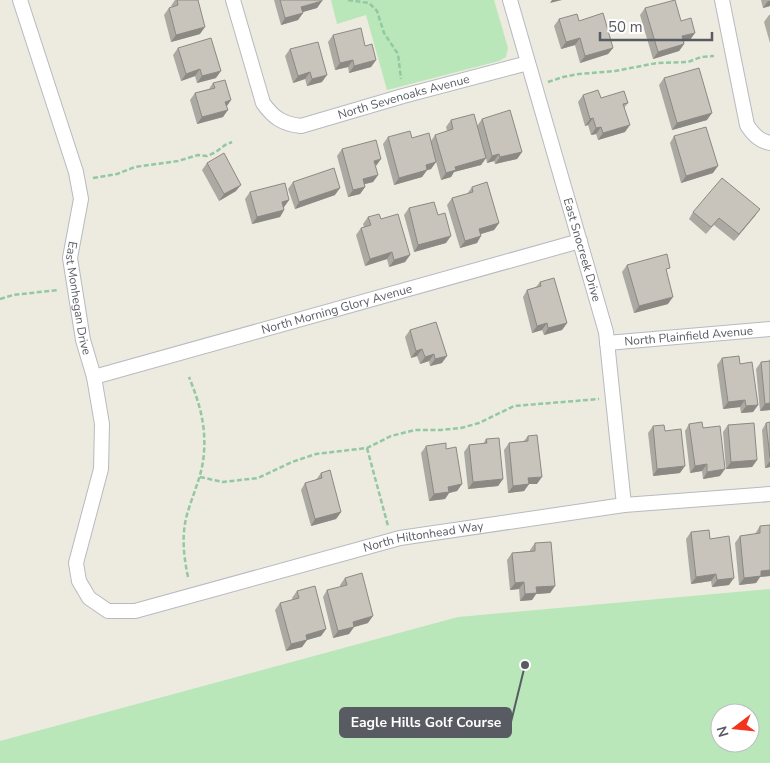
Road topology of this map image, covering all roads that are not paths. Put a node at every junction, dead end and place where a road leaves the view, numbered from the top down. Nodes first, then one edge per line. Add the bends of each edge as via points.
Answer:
1 (20, 0) edge
2 (233, 0) edge
3 (510, 0) edge
4 (722, 0) edge
5 (528, 63) junction
6 (766, 142) edge
7 (580, 242) junction
8 (770, 328) edge
9 (607, 343) junction
10 (94, 377) junction
11 (770, 494) edge
12 (624, 505) junction
13 (89, 598) joint

1 - 10 street, East Monhegan Drive via 76,172 80,199 70,258 83,340
2 - 5 street, North Sevenoaks Avenue via 263,103 279,121 290,125 301,126
3 - 5 street, East Snocreek Drive
4 - 6 street via 748,125
5 - 7 street, East Snocreek Drive
7 - 9 street, East Snocreek Drive
7 - 10 street, North Morning Glory Avenue
8 - 9 street, North Plainfield Avenue
9 - 12 street, East Snocreek Drive
10 - 13 street, East Monhegan Drive via 102,424 101,469 76,563 79,581
11 - 12 street, North Hiltonhead Way
12 - 13 street, North Hiltonhead Way via 400,538 135,611 108,611

